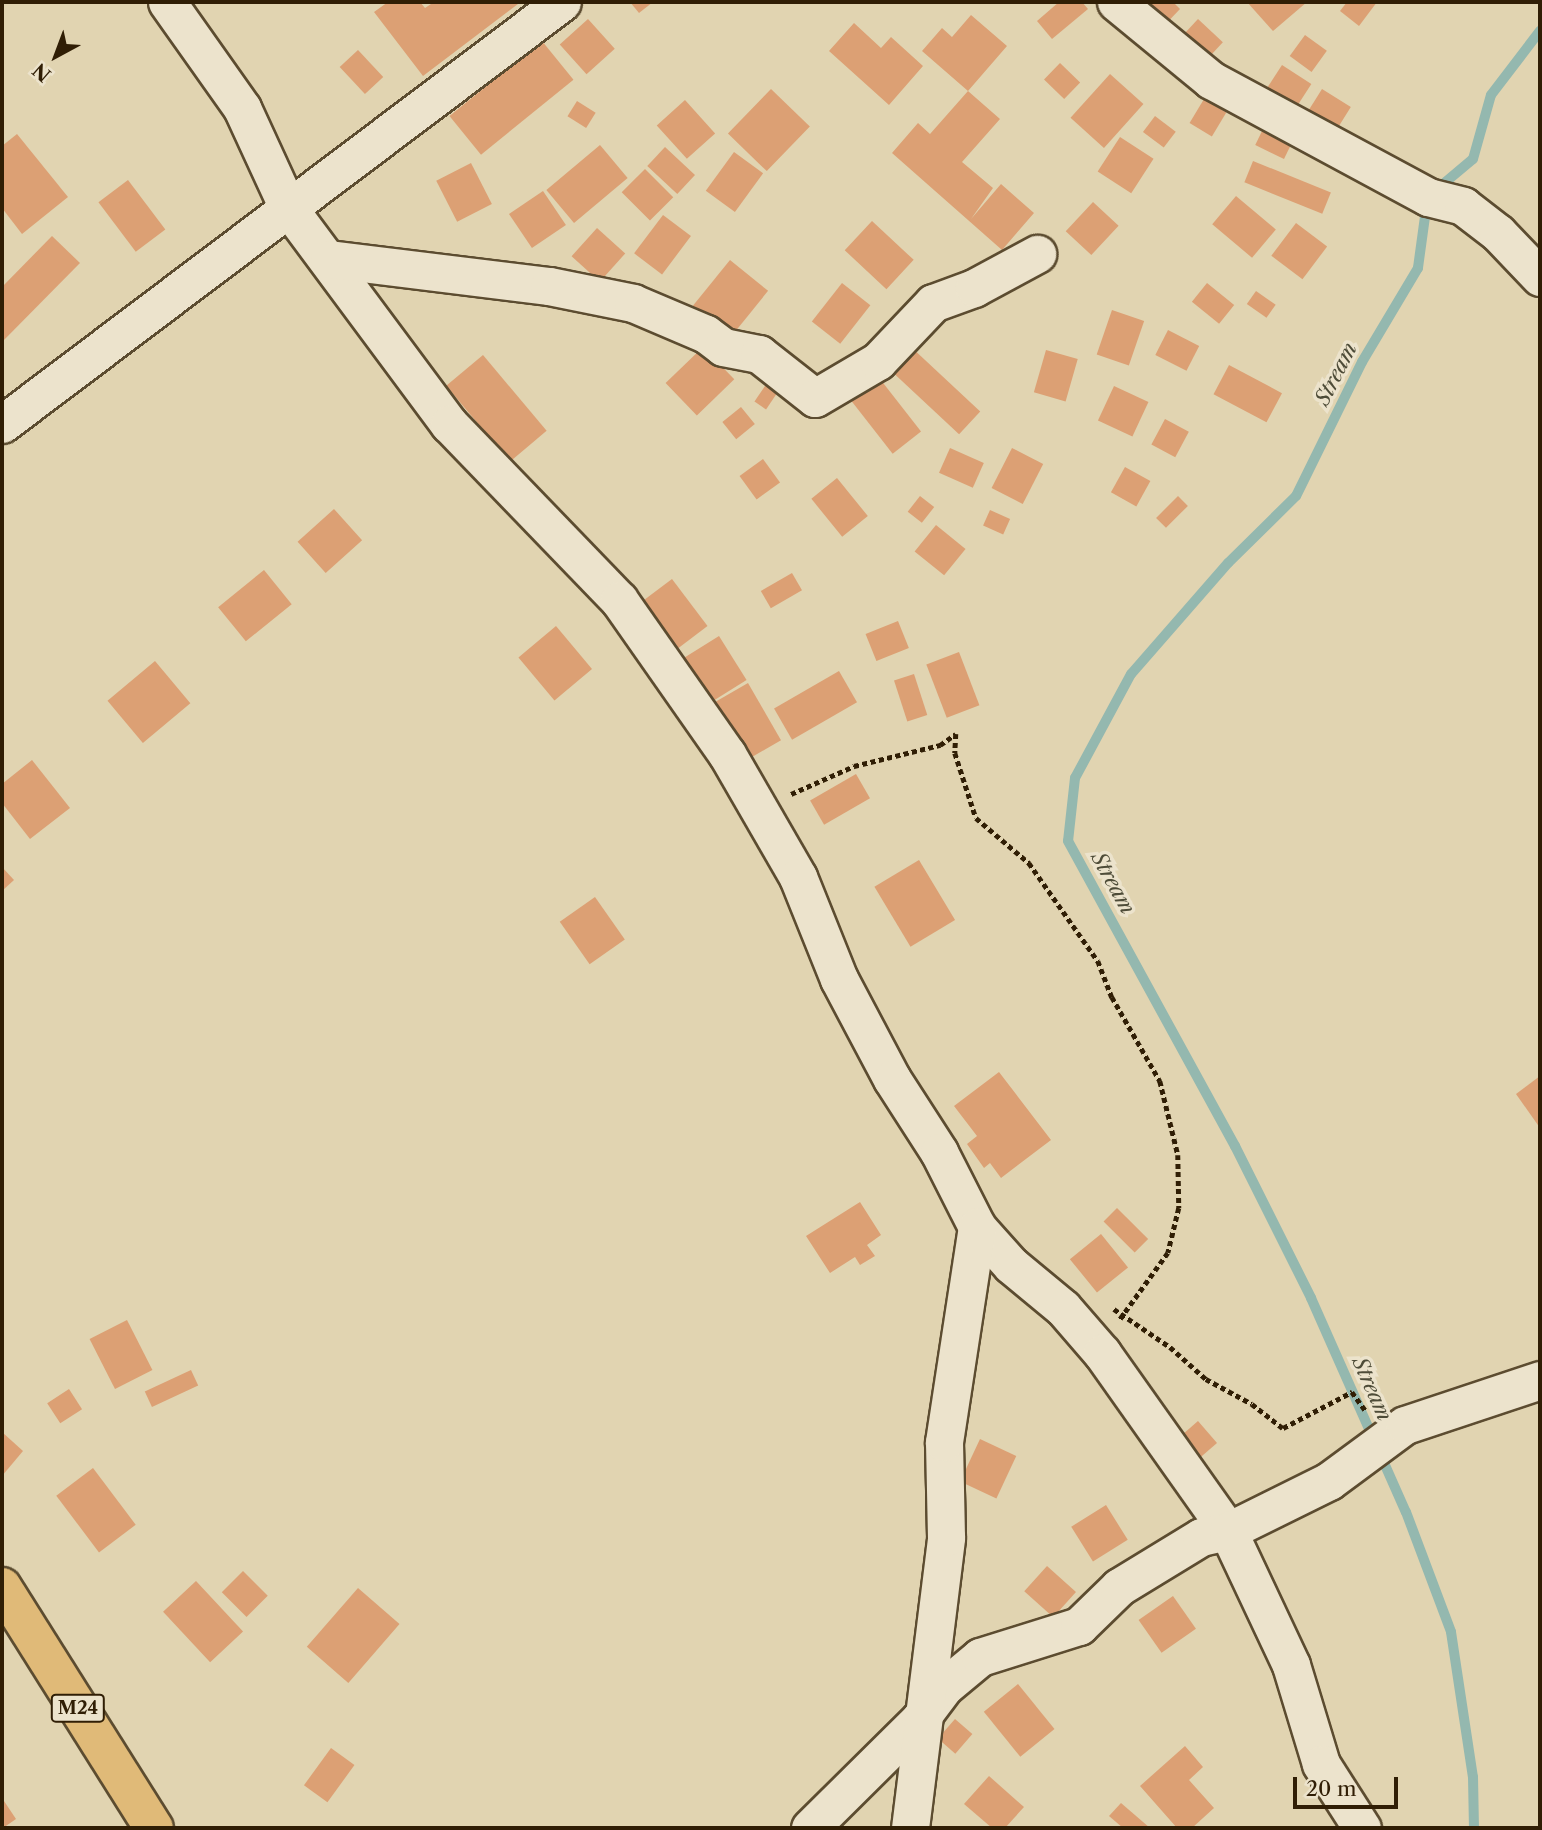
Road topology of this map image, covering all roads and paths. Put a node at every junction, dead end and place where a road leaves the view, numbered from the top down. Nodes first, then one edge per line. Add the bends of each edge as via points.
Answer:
1 (167, 2) edge
2 (562, 2) edge
3 (1116, 2) edge
4 (287, 206) junction
5 (1037, 254) dead end
6 (329, 259) junction
7 (1540, 277) edge
8 (2, 424) edge
9 (754, 807) junction
10 (977, 1227) junction
11 (1540, 1380) edge
12 (1390, 1433) junction
13 (1228, 1531) junction
14 (2, 1587) edge
15 (920, 1719) junction
16 (154, 1828) edge
17 (810, 1828) edge
18 (910, 1828) edge
19 (1362, 1828) edge

1 - 4 street via 242,108
2 - 4 street
3 - 7 street via 1211,80 1428,197 1463,206 1498,233
4 - 6 street
4 - 8 street
5 - 6 street via 974,288 933,303 878,361 814,398 759,354 723,347 706,334 633,303 549,286
6 - 9 street via 449,424 619,600 727,754
9 - 10 street via 798,877 838,979 891,1079 939,1152
9 - 12 path via 854,766 940,745 956,734 955,753 976,818 1029,863 1046,886 1098,961 1112,997 1160,1081 1178,1155 1179,1208 1168,1253 1125,1314 1206,1379 1252,1404 1283,1428 1352,1392
10 - 13 street via 1011,1265 1063,1308 1102,1353
10 - 15 street via 944,1443 946,1537
11 - 12 street via 1481,1403 1431,1414
12 - 13 street via 1329,1482
13 - 15 street via 1201,1537 1119,1587 1079,1626 980,1657 944,1687
13 - 19 street via 1291,1665 1321,1764
14 - 16 main road, M24
15 - 17 street
15 - 18 street

